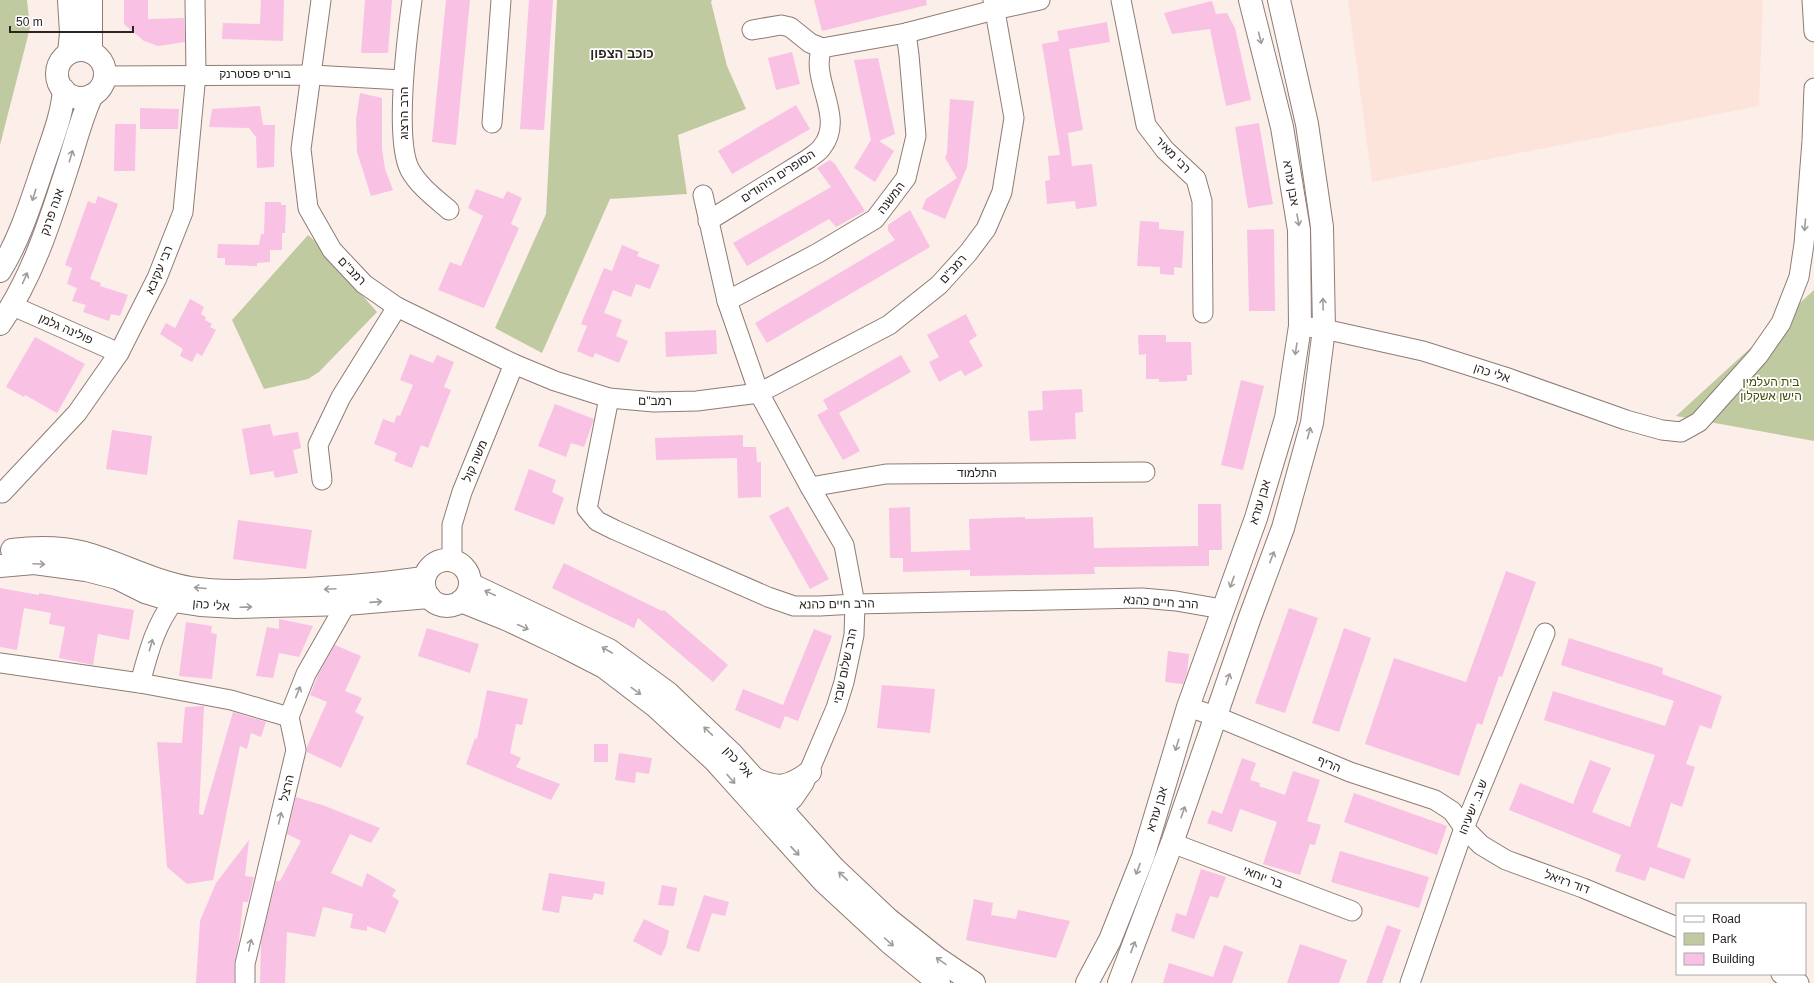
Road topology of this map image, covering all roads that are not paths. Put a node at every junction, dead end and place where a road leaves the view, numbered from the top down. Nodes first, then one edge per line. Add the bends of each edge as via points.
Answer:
1 (69, 0) edge
2 (91, 0) edge
3 (195, 0) edge
4 (321, 0) edge
5 (412, 0) edge
6 (501, 0) edge
7 (1040, 0) edge
8 (1121, 0) edge
9 (1250, 0) edge
10 (1279, 0) edge
11 (1812, 0) edge
12 (993, 5) edge
13 (752, 30) dead end
14 (1814, 32) edge
15 (906, 33) junction
16 (822, 48) junction
17 (91, 52) junction
18 (69, 53) junction
19 (196, 74) junction
20 (312, 75) junction
21 (106, 76) junction
22 (403, 80) junction
23 (1814, 88) edge
24 (64, 90) junction
25 (92, 95) junction
26 (492, 123) dead end
27 (703, 195) dead end
28 (448, 210) dead end
29 (708, 221) junction
30 (0, 272) edge
31 (727, 301) junction
32 (13, 306) junction
33 (397, 307) junction
34 (1203, 313) dead end
35 (0, 324) edge
36 (1300, 326) junction
37 (1324, 329) junction
38 (119, 353) junction
39 (514, 364) junction
40 (759, 393) junction
41 (610, 398) junction
42 (1145, 472) dead end
43 (322, 480) dead end
44 (810, 487) junction
45 (2, 493) dead end
46 (0, 552) edge
47 (452, 561) junction
48 (0, 566) edge
49 (427, 588) junction
50 (466, 593) junction
51 (174, 601) junction
52 (346, 604) junction
53 (855, 604) junction
54 (1222, 609) junction
55 (1545, 634) dead end
56 (0, 663) edge
57 (140, 683) junction
58 (1188, 707) junction
59 (1215, 716) junction
60 (288, 717) junction
61 (810, 772) junction
62 (753, 778) junction
63 (776, 817) junction
64 (1464, 828) junction
65 (1172, 843) junction
66 (1352, 911) dead end
67 (1676, 927) edge
68 (1783, 975) edge
69 (245, 983) edge
70 (940, 983) edge
71 (974, 983) edge
72 (1088, 983) edge
73 (1119, 983) edge
74 (1410, 983) edge
75 (1799, 983) edge

1 - 18 street
2 - 17 street
3 - 19 street, רבי עקיבא
4 - 20 street, רמב"ם
5 - 22 street, הרב הרצוג
6 - 26 street
7 - 12 street
8 - 34 street, רבי מאיר via 1146,125 1165,150 1196,179 1202,201
9 -> 36 street, אבן עזרא via 1282,127 1299,230
37 -> 10 street, אבן עזרא via 1322,227 1307,124
11 - 14 street
12 - 15 street
12 - 40 street, רמב"ם via 1014,118 1002,192 986,229 938,286 889,325
13 - 16 street via 781,25 790,27 810,43
15 - 16 street
15 - 31 street, המשנה via 916,136 906,178 875,219 818,253
16 - 29 street, הסופרים היהודים via 819,67 830,116 829,132 823,147
17 - 18 street via 76,50
17 - 21 street via 102,61
18 - 24 street via 57,70
19 - 20 street, בוריס פסטרנק
19 - 21 street, בוריס פסטרנק
19 - 38 street, רבי עקיבא via 183,212 157,278
20 - 22 street, בוריס פסטרנק
20 - 33 street, רמב"ם via 301,150 308,208 332,250 364,284
21 - 25 street via 101,88
22 - 28 street, הרב הרצוג via 403,142 410,170 428,192
23 -> 37 street, אלי כהן via 1804,244 1799,277 1782,322 1758,356 1699,422 1681,432 1662,430 1626,420 1423,351
24 - 25 street via 77,97
24 -> 30 street, אנה פרנק via 62,109 28,211 11,253
32 -> 25 street, אנה פרנק via 42,241 81,119
27 - 29 street, הרב שלום שבזי
29 - 31 street, הרב שלום שבזי
31 - 40 street, הרב שלום שבזי
32 - 35 street, אנה פרנק
32 - 38 street, פולינה גלמן
33 - 39 street, רמב"ם
33 - 43 street via 341,397 318,445
36 - 37 street, אלי כהן
36 -> 54 street, אבן עזרא via 1286,418 1256,518
59 -> 37 street, אבן עזרא via 1286,520 1312,423
38 - 45 street, רבי עקיבא via 77,413
39 - 41 street, רמב"ם via 555,381
39 - 47 street, משה קול via 462,492 452,526
40 - 41 street, רמב"ם via 697,401 654,402
40 - 44 street, הרב שלום שבזי
41 - 53 street, הרב חיים כהנא via 587,509 597,521 781,602 801,606
42 - 44 street, התלמוד via 886,474
44 - 53 street, הרב שלום שבזי via 844,545
49 -> 46 street, אלי כהן via 192,588 162,581 84,553 29,548
47 - 49 street via 434,564 426,573
47 - 50 street via 467,572
48 -> 51 street, אלי כהן via 34,563 86,570 116,578 145,592
49 - 50 street via 440,605 448,606
52 -> 49 street, אלי כהן
62 -> 50 street, אלי כהן via 732,754 668,693 609,650
50 -> 63 street, אלי כהן via 506,619 604,667 656,706
51 -> 52 street, אלי כהן via 236,607
57 -> 51 street via 153,637 166,610
60 -> 52 street via 306,674
53 - 54 street, הרב חיים כהנא via 1142,598
53 - 61 street, הרב שלום שבזי via 854,635 844,682
54 - 58 street, אבן עזרא
55 - 64 street, ש.ב. ישעיהו
56 - 57 street
57 - 60 street via 231,700
58 - 59 street, הריף
58 -> 72 street, אבן עזרא via 1143,857 1110,940
59 - 64 street, הריף via 1350,772 1435,800 1452,811
65 -> 59 street, אבן עזרא
69 -> 60 street, הרצל via 245,964 296,750
61 - 62 street via 798,781 783,786
61 - 63 street, הרב שלום שבזי via 793,799
62 - 63 street, אלי כהן
63 -> 70 street, אלי כהן via 830,887 890,943
71 -> 63 street, אלי כהן via 937,958 888,919
64 - 67 street, דוד רזיאל via 1481,845 1506,860 1583,888
64 - 74 street, ש.ב. ישעיהו
65 - 66 street, בר יוחאי
73 -> 65 street, אבן עזרא
68 - 75 street

